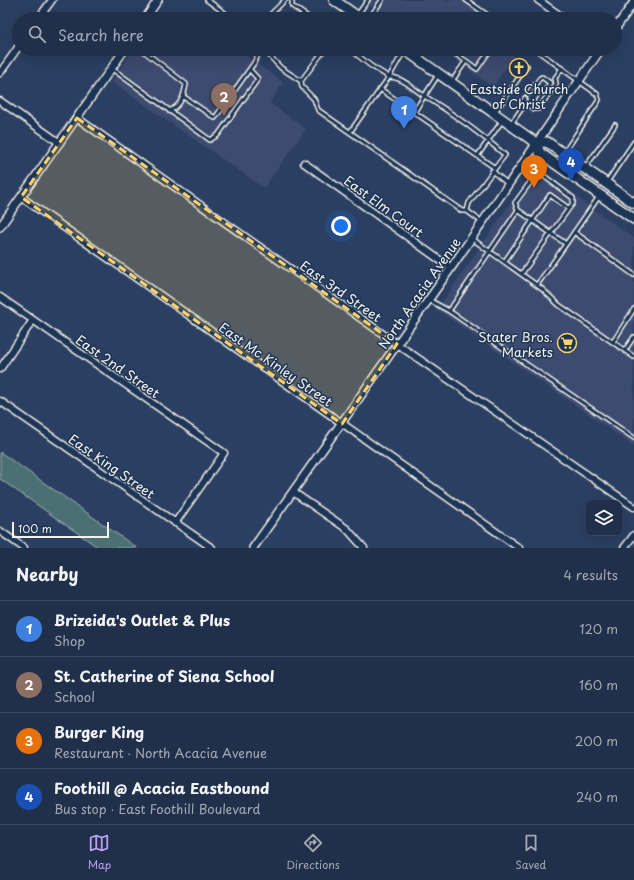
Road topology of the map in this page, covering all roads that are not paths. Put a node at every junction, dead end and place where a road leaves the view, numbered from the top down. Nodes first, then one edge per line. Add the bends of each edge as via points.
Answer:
1 (52, 0) edge
2 (158, 0) edge
3 (206, 0) edge
4 (285, 0) edge
5 (292, 0) edge
6 (334, 0) edge
7 (368, 0) edge
8 (382, 0) edge
9 (466, 0) edge
10 (538, 0) edge
11 (634, 2) edge
12 (43, 12) edge
13 (150, 12) edge
14 (224, 12) edge
15 (273, 12) edge
16 (301, 12) edge
17 (349, 12) edge
18 (361, 12) edge
19 (374, 12) edge
20 (483, 12) edge
21 (555, 12) edge
22 (622, 19) edge
23 (12, 56) edge
24 (120, 56) edge
25 (150, 56) edge
26 (258, 56) edge
27 (269, 56) edge
28 (320, 56) edge
29 (359, 56) edge
30 (400, 56) edge
31 (414, 56) edge
32 (458, 56) edge
33 (486, 56) edge
34 (545, 56) edge
35 (596, 56) edge
36 (466, 61) junction
37 (527, 66) dead end
38 (111, 68) junction
39 (562, 68) junction
40 (250, 70) junction
41 (0, 73) edge
42 (439, 74) junction
43 (389, 77) junction
44 (301, 81) junction
45 (580, 81) junction
46 (451, 82) junction
47 (380, 89) junction
48 (528, 94) dead end
49 (184, 96) junction
50 (425, 96) junction
51 (525, 98) dead end
52 (0, 101) edge
53 (525, 104) junction
54 (541, 106) junction
55 (169, 111) junction
56 (414, 112) junction
57 (494, 113) junction
58 (77, 118) junction
59 (507, 122) junction
60 (616, 125) dead end
61 (350, 132) junction
62 (489, 140) junction
63 (60, 142) junction
64 (634, 142) edge
65 (536, 143) junction
66 (564, 153) junction
67 (478, 156) junction
68 (304, 162) dead end
69 (585, 168) junction
70 (494, 169) junction
71 (606, 183) junction
72 (508, 184) junction
73 (600, 195) junction
74 (21, 197) junction
75 (634, 202) edge
76 (568, 208) junction
77 (518, 210) junction
78 (466, 211) junction
79 (634, 219) edge
80 (532, 220) junction
81 (482, 222) junction
82 (0, 227) edge
83 (574, 232) junction
84 (550, 233) junction
85 (472, 238) junction
86 (566, 244) junction
87 (489, 250) junction
88 (505, 261) junction
89 (451, 268) junction
90 (522, 273) junction
91 (634, 275) edge
92 (537, 285) junction
93 (0, 297) edge
94 (428, 300) junction
95 (634, 309) edge
96 (449, 311) junction
97 (33, 320) junction
98 (634, 337) edge
99 (613, 342) junction
100 (397, 344) junction
101 (625, 350) junction
102 (634, 357) edge
103 (0, 369) edge
104 (0, 401) edge
105 (342, 424) junction
106 (634, 438) edge
107 (293, 492) junction
108 (634, 507) edge
109 (175, 523) junction
110 (0, 531) edge
111 (634, 535) edge
112 (24, 548) edge
113 (212, 548) edge
114 (253, 548) edge
115 (364, 548) edge
116 (519, 548) edge
117 (624, 548) edge

1 - 12 street
2 - 13 street
3 - 14 lane
4 - 15 lane
5 - 16 lane via 292,6
6 - 17 main road
7 - 18 lane
8 - 19 lane
9 - 20 lane
10 - 21 street
11 - 22 street
23 - 41 street
24 - 38 street
25 - 49 lane via 186,84
26 - 40 lane
27 - 44 lane via 281,68
28 - 44 lane
29 - 43 lane
30 - 43 lane
31 - 42 main road
32 - 36 lane
33 - 36 lane via 477,69
34 - 39 lane
35 - 45 street, North Acacia Avenue
36 - 46 lane
37 - 57 lane
38 - 55 lane
38 - 58 street
39 - 45 lane
39 - 54 lane via 555,78 556,84
40 - 49 lane via 215,118
40 - 55 lane via 258,79 218,134 210,140
42 - 46 main road
42 - 50 lane
43 - 47 lane
43 - 50 lane via 396,77
44 - 61 lane via 302,87 314,99 318,110
45 - 65 street, North Acacia Avenue
45 - 66 lane via 597,94 599,100
46 - 57 main road
47 - 56 lane
47 - 61 lane
48 - 54 lane via 542,77 550,83 538,102
49 - 55 lane via 176,108
50 - 56 lane
50 - 62 lane
51 - 53 lane
52 - 63 street
53 - 54 lane via 534,109
53 - 59 lane
56 - 67 lane
57 - 59 main road
58 - 63 street
58 - 100 street, East 3rd Street
59 - 62 lane
59 - 65 main road
60 - 69 lane
61 - 78 lane via 462,211
62 - 67 lane
62 - 70 lane via 505,155
63 - 74 street
64 - 71 lane
65 - 66 main road via 547,142
65 - 72 street, North Acacia Avenue
65 - 73 main road via 540,153
66 - 69 main road
67 - 70 lane
68 - 89 street, East Elm Court
69 - 71 main road
70 - 72 lane
70 - 78 lane
71 - 75 main road
72 - 81 street, North Acacia Avenue
73 - 79 main road
73 - 83 lane
74 - 82 street
74 - 105 street, East Mc Kinley Street
76 - 77 lane via 574,198 537,173 515,203
76 - 80 lane via 550,195
76 - 84 lane
77 - 80 lane
77 - 87 lane
78 - 81 lane
80 - 84 lane
80 - 88 lane
81 - 85 street, North Acacia Avenue
83 - 86 lane
83 - 91 lane
84 - 86 lane
84 - 90 lane
85 - 87 lane
85 - 89 street, North Acacia Avenue
86 - 92 lane
87 - 88 lane
87 - 96 lane
88 - 90 lane
89 - 94 street, North Acacia Avenue
90 - 92 lane
92 - 99 lane
93 - 97 street, East 2nd Street
94 - 96 lane
94 - 100 street, North Acacia Avenue
95 - 99 lane
96 - 106 lane
97 - 103 street
97 - 109 street, East 2nd Street via 224,453
98 - 101 lane
99 - 101 lane
100 - 105 street, North Acacia Avenue
100 - 108 street, East 3rd Street
101 - 102 lane
104 - 109 street, East King Street
105 - 107 street, North Acacia Avenue
105 - 116 street, East Mc Kinley Street
107 - 114 street, North Acacia Avenue
107 - 115 street via 347,529
109 - 113 street, East King Street
110 - 112 street
111 - 117 street

